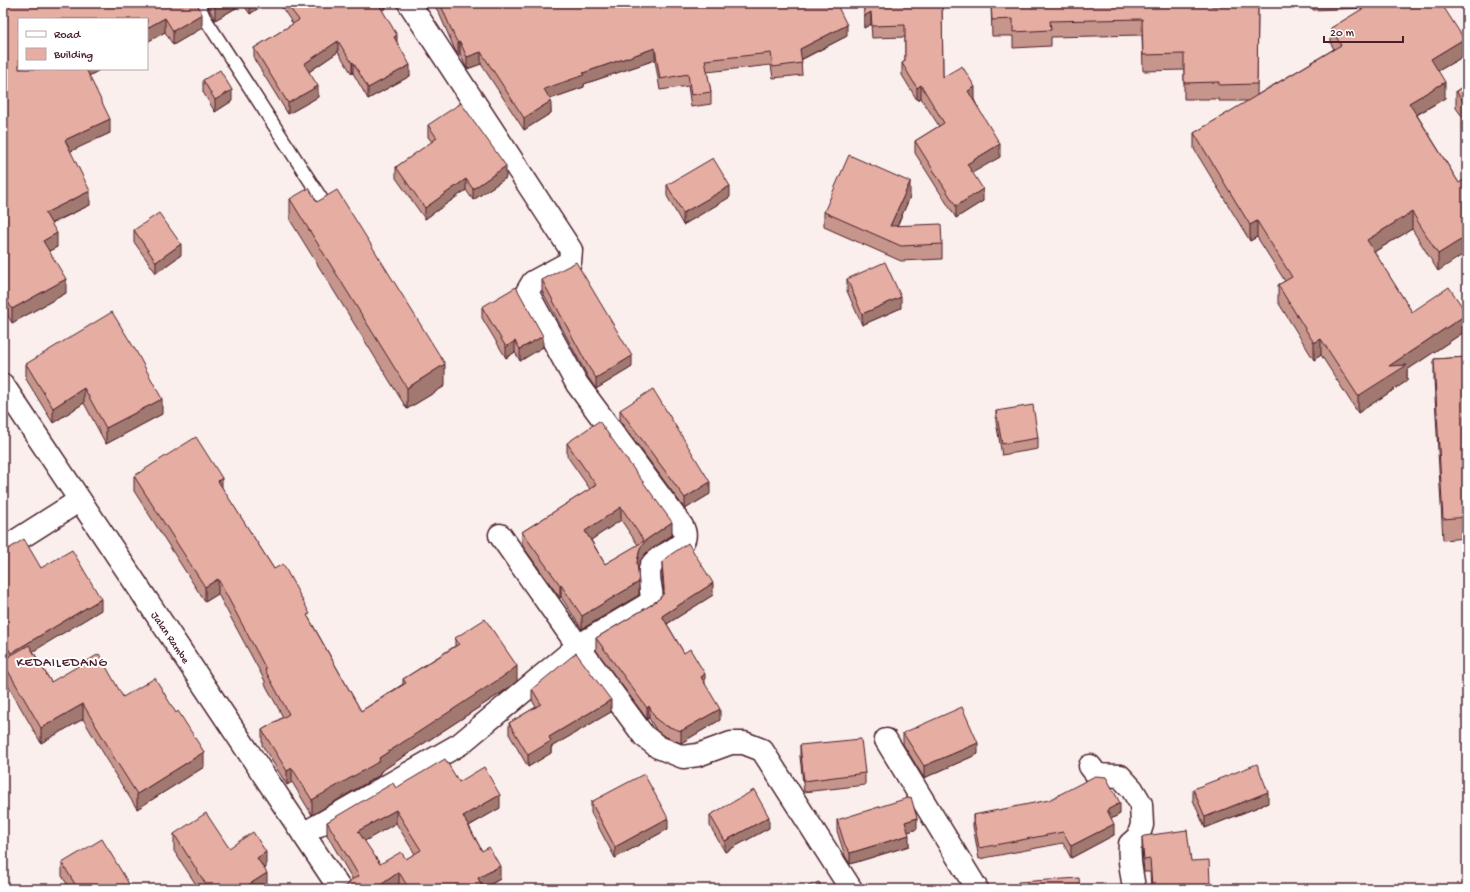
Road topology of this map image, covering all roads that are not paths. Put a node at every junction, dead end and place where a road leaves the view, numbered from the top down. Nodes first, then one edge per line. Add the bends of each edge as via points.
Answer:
1 (198, 3) edge
2 (409, 3) edge
3 (321, 198) edge
4 (3, 385) edge
5 (80, 500) junction
6 (500, 535) dead end
7 (3, 548) edge
8 (578, 646) junction
9 (886, 740) dead end
10 (1090, 766) dead end
11 (303, 834) junction
12 (332, 886) edge
13 (851, 889) edge
14 (977, 889) edge
15 (1134, 889) edge

1 - 3 lane via 204,17
2 - 8 street via 571,250 570,262 533,282 527,292 577,384 684,531 683,542 655,561 650,569 652,600
4 - 5 street, Jalan Rambe
5 - 7 street
5 - 11 street, Jalan Rambe
6 - 8 street
8 - 11 street via 460,744
8 - 13 street via 644,736 658,747 683,757 698,755 731,743 744,743 762,750
9 - 14 street
10 - 15 street via 1097,775 1120,776 1141,804 1142,824 1138,837 1130,844 1128,855
11 - 12 street, Jalan Rambe

